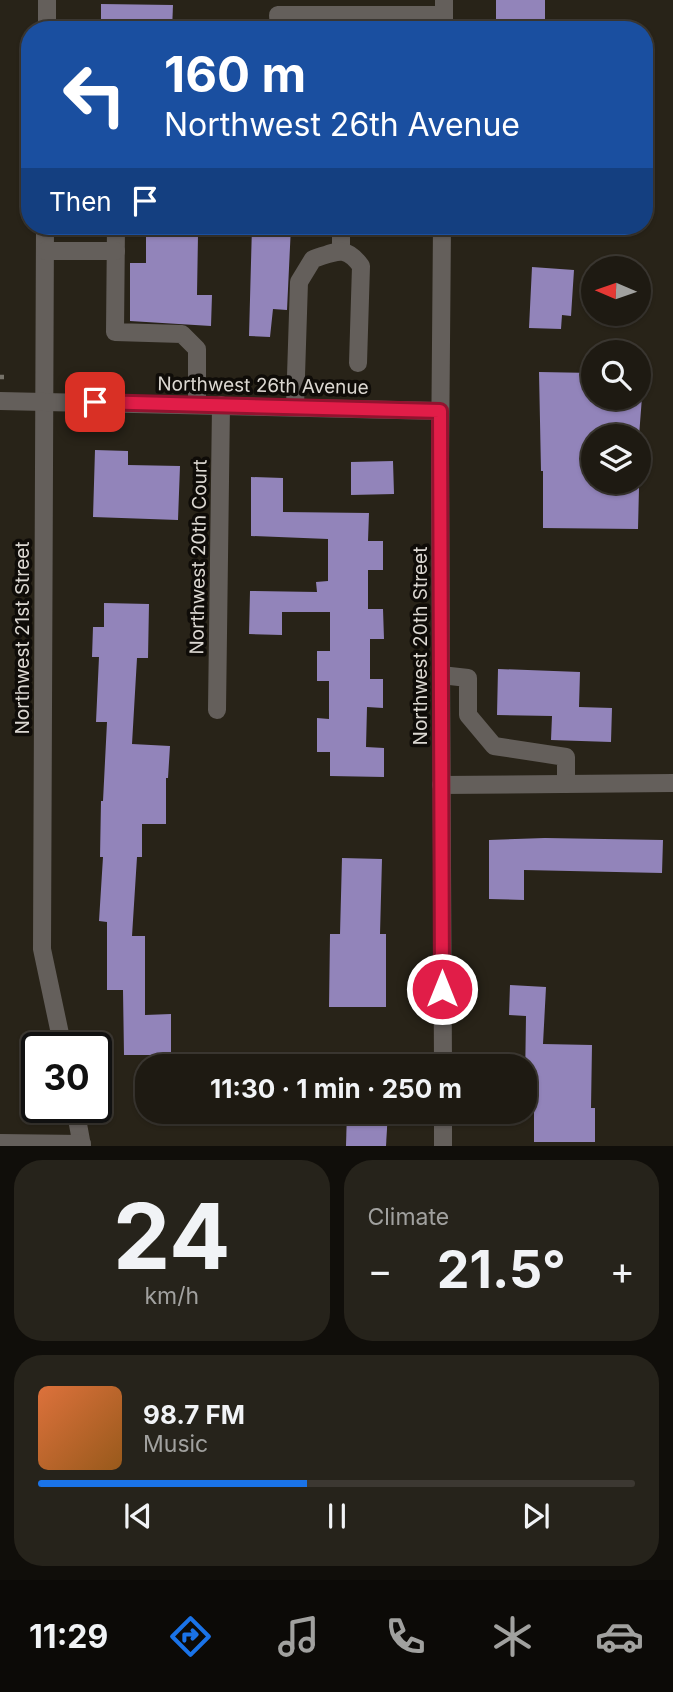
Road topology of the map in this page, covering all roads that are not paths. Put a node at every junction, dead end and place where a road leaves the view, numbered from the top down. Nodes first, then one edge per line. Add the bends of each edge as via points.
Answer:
1 (47, 0) edge
2 (444, 15) edge
3 (47, 21) edge
4 (278, 21) edge
5 (45, 235) edge
6 (116, 235) edge
7 (341, 235) edge
8 (442, 235) edge
9 (45, 251) junction
10 (116, 251) junction
11 (341, 251) junction
12 (358, 363) dead end
13 (0, 401) edge
14 (44, 401) junction
15 (197, 405) junction
16 (221, 405) junction
17 (295, 407) junction
18 (440, 411) junction
19 (441, 675) junction
20 (217, 710) dead end
21 (673, 783) edge
22 (566, 784) junction
23 (442, 785) junction
24 (59, 1032) edge
25 (443, 1054) edge
26 (78, 1123) edge
27 (443, 1124) edge
28 (0, 1143) edge
29 (82, 1145) edge
30 (443, 1146) edge

1 - 3 street
2 - 4 street via 278,15
5 - 9 street, Northwest 21st Street
6 - 10 street
7 - 11 street
8 - 18 street, Northwest 20th Street
9 - 10 street
9 - 14 street, Northwest 21st Street
10 - 15 street via 115,332 182,334 197,349
11 - 12 street via 352,254 361,266
11 - 17 street via 313,259 299,282
13 - 14 street, Northwest 26th Avenue
14 - 15 street, Northwest 26th Avenue
14 - 24 street, Northwest 21st Street via 42,949
15 - 16 street, Northwest 26th Avenue
16 - 17 street, Northwest 26th Avenue
16 - 20 street, Northwest 20th Court
17 - 18 street, Northwest 26th Avenue
18 - 19 street, Northwest 20th Street
19 - 22 street via 468,678 468,715 494,746 566,757
19 - 23 street, Northwest 20th Street
21 - 22 street
22 - 23 street
23 - 25 street, Northwest 20th Street
26 - 29 street
27 - 30 street
28 - 29 street

